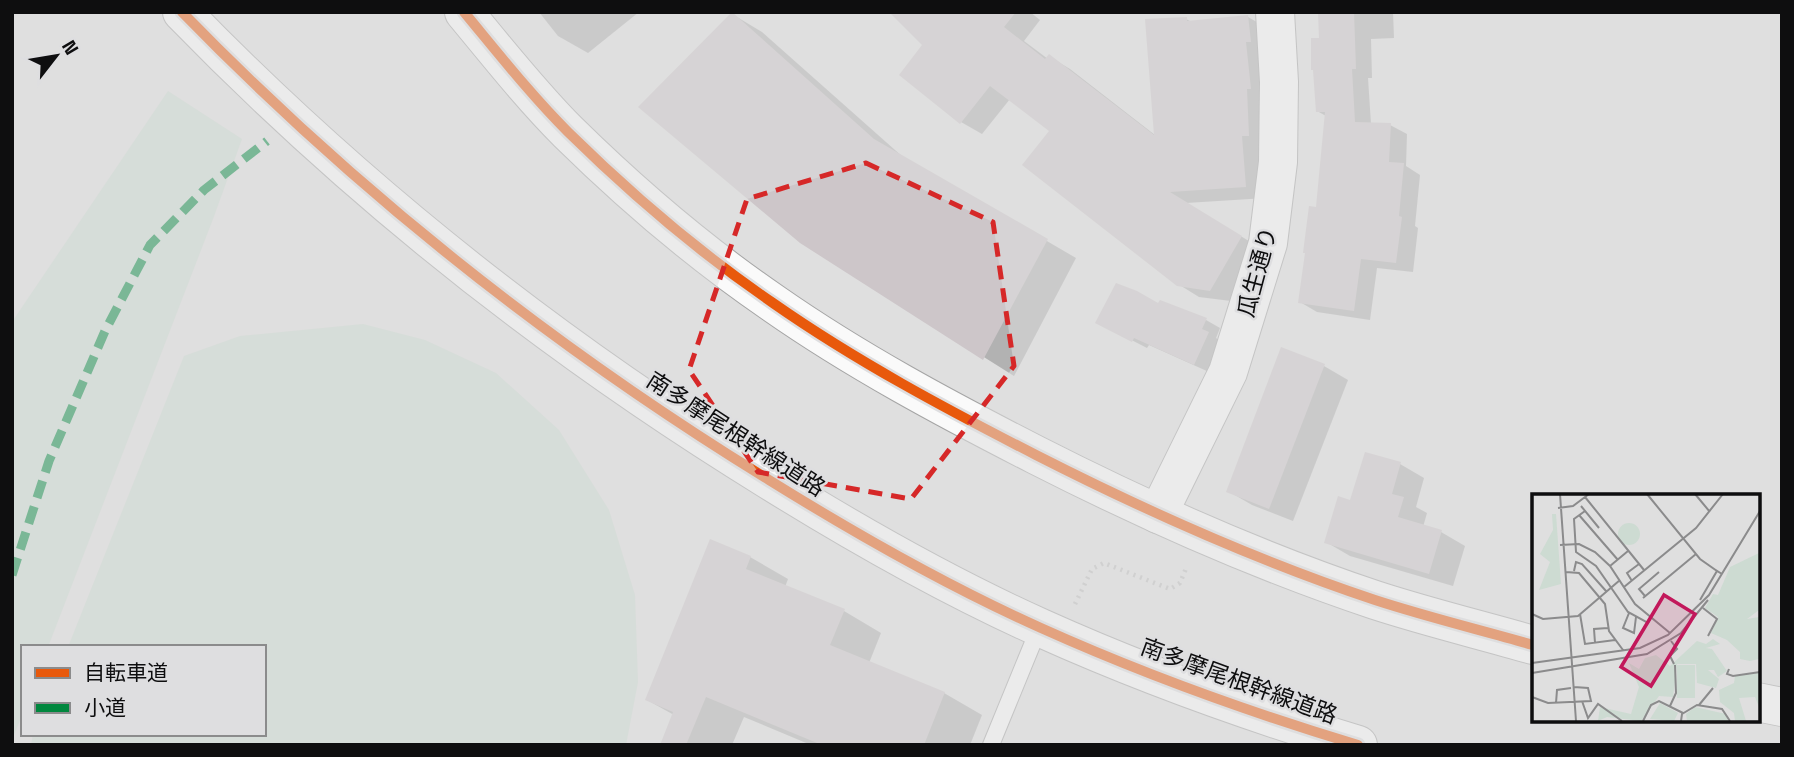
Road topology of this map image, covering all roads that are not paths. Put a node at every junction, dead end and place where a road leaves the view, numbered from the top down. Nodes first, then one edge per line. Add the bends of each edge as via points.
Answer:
1 (182, 12) edge
2 (464, 12) edge
3 (1275, 12) edge
4 (1158, 514) junction
5 (1055, 621) junction
6 (1532, 645) edge
7 (1759, 694) edge
8 (1782, 696) edge
9 (1759, 702) edge
10 (1782, 708) edge
11 (991, 745) edge
12 (1358, 745) edge

1 - 5 main road, 南多摩尾根幹線道路 via 350,173 542,327 643,400 838,523 980,599
2 - 4 main road via 568,131 673,225 771,302 947,410
3 - 4 main road, 瓜生通り via 1278,162 1268,243 1228,372
4 - 6 main road via 1377,600
5 - 11 lane
5 - 12 main road, 南多摩尾根幹線道路 via 1291,725
7 - 8 main road
9 - 10 main road

